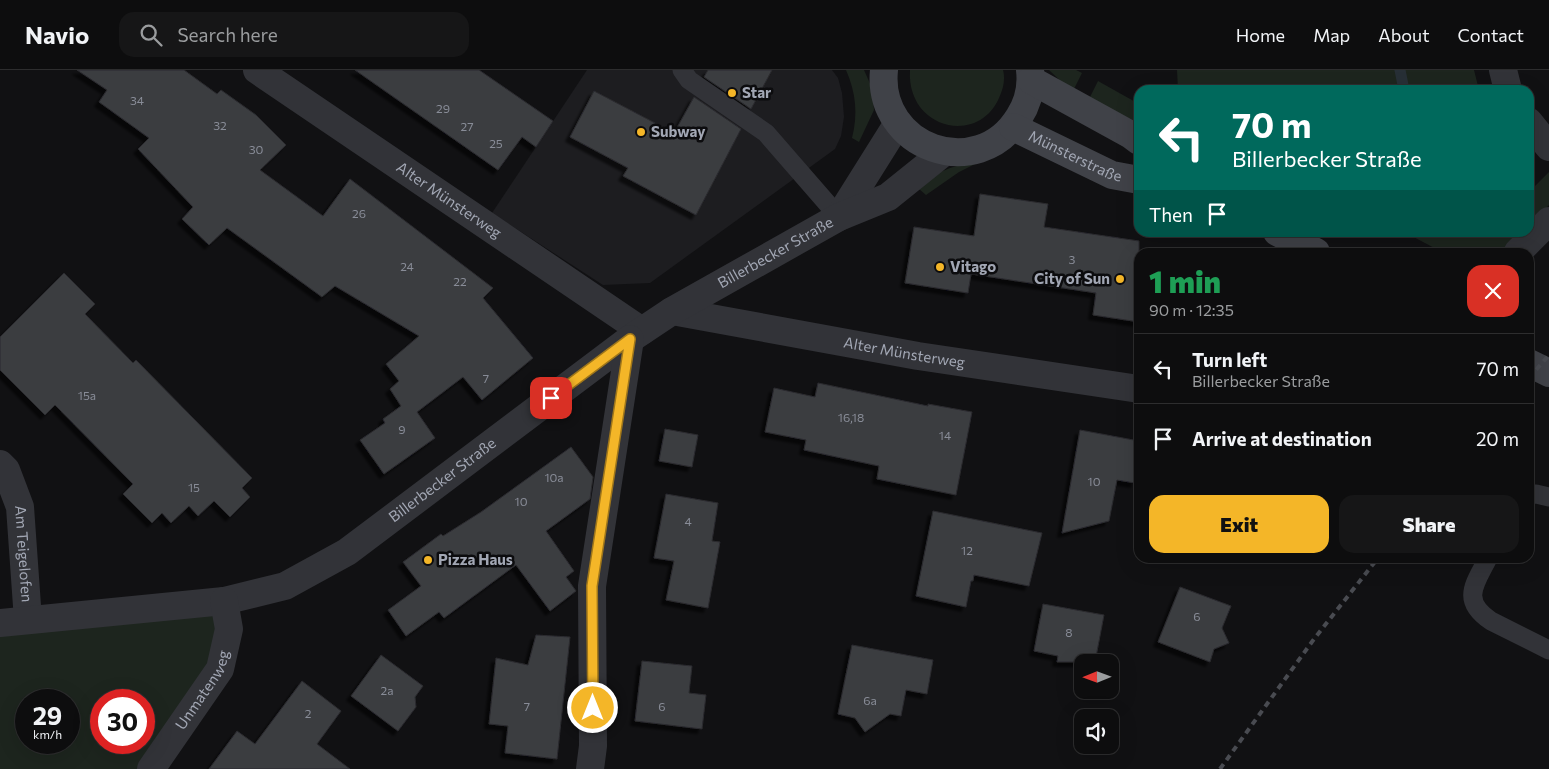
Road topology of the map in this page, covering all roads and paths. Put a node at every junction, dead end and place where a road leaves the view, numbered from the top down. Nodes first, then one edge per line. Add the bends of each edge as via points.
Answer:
1 (257, 70) edge
2 (682, 70) edge
3 (884, 70) edge
4 (1503, 70) edge
5 (1031, 75) edge
6 (1507, 85) edge
7 (898, 123) junction
8 (1013, 127) junction
9 (1534, 128) edge
10 (1134, 137) edge
11 (1549, 147) edge
12 (944, 152) junction
13 (1134, 179) edge
14 (839, 217) junction
15 (1549, 221) edge
16 (1534, 236) edge
17 (1287, 237) edge
18 (1533, 237) edge
19 (1308, 248) edge
20 (1522, 248) edge
21 (672, 311) junction
22 (636, 335) junction
23 (1534, 366) edge
24 (1549, 373) edge
25 (1134, 388) edge
26 (0, 464) edge
27 (1534, 494) edge
28 (1549, 497) edge
29 (1486, 563) edge
30 (224, 601) junction
31 (28, 620) junction
32 (0, 623) edge
33 (1549, 650) edge
34 (151, 769) edge
35 (590, 769) edge

1 - 22 street, Alter Münsterweg
2 - 14 lane via 689,80 766,133
3 - 7 main road via 883,84 888,104
4 - 6 street
5 - 8 main road via 1027,105
5 - 10 main road
7 - 12 main road via 910,136
7 - 14 street, Billerbecker Straße
8 - 12 main road via 994,144 969,152
8 - 13 main road, Münsterstraße via 1112,174
9 - 11 street
12 - 14 street, Billerbecker Straße via 888,197
14 - 21 street, Billerbecker Straße
15 - 16 street
17 - 19 main road
18 - 20 street
21 - 22 street, Billerbecker Straße
21 - 25 street, Alter Münsterweg via 918,356
22 - 30 street, Billerbecker Straße via 347,552 285,586
22 - 35 street via 592,586 593,746
23 - 24 main road
26 - 31 street, Am Teigelofen via 6,470 20,507
27 - 28 lane
29 - 33 lane via 1472,592 1475,606 1491,621
30 - 31 street, Billerbecker Straße
30 - 34 street, Unmatenweg via 229,629 220,669
31 - 32 street, Billerbecker Straße

